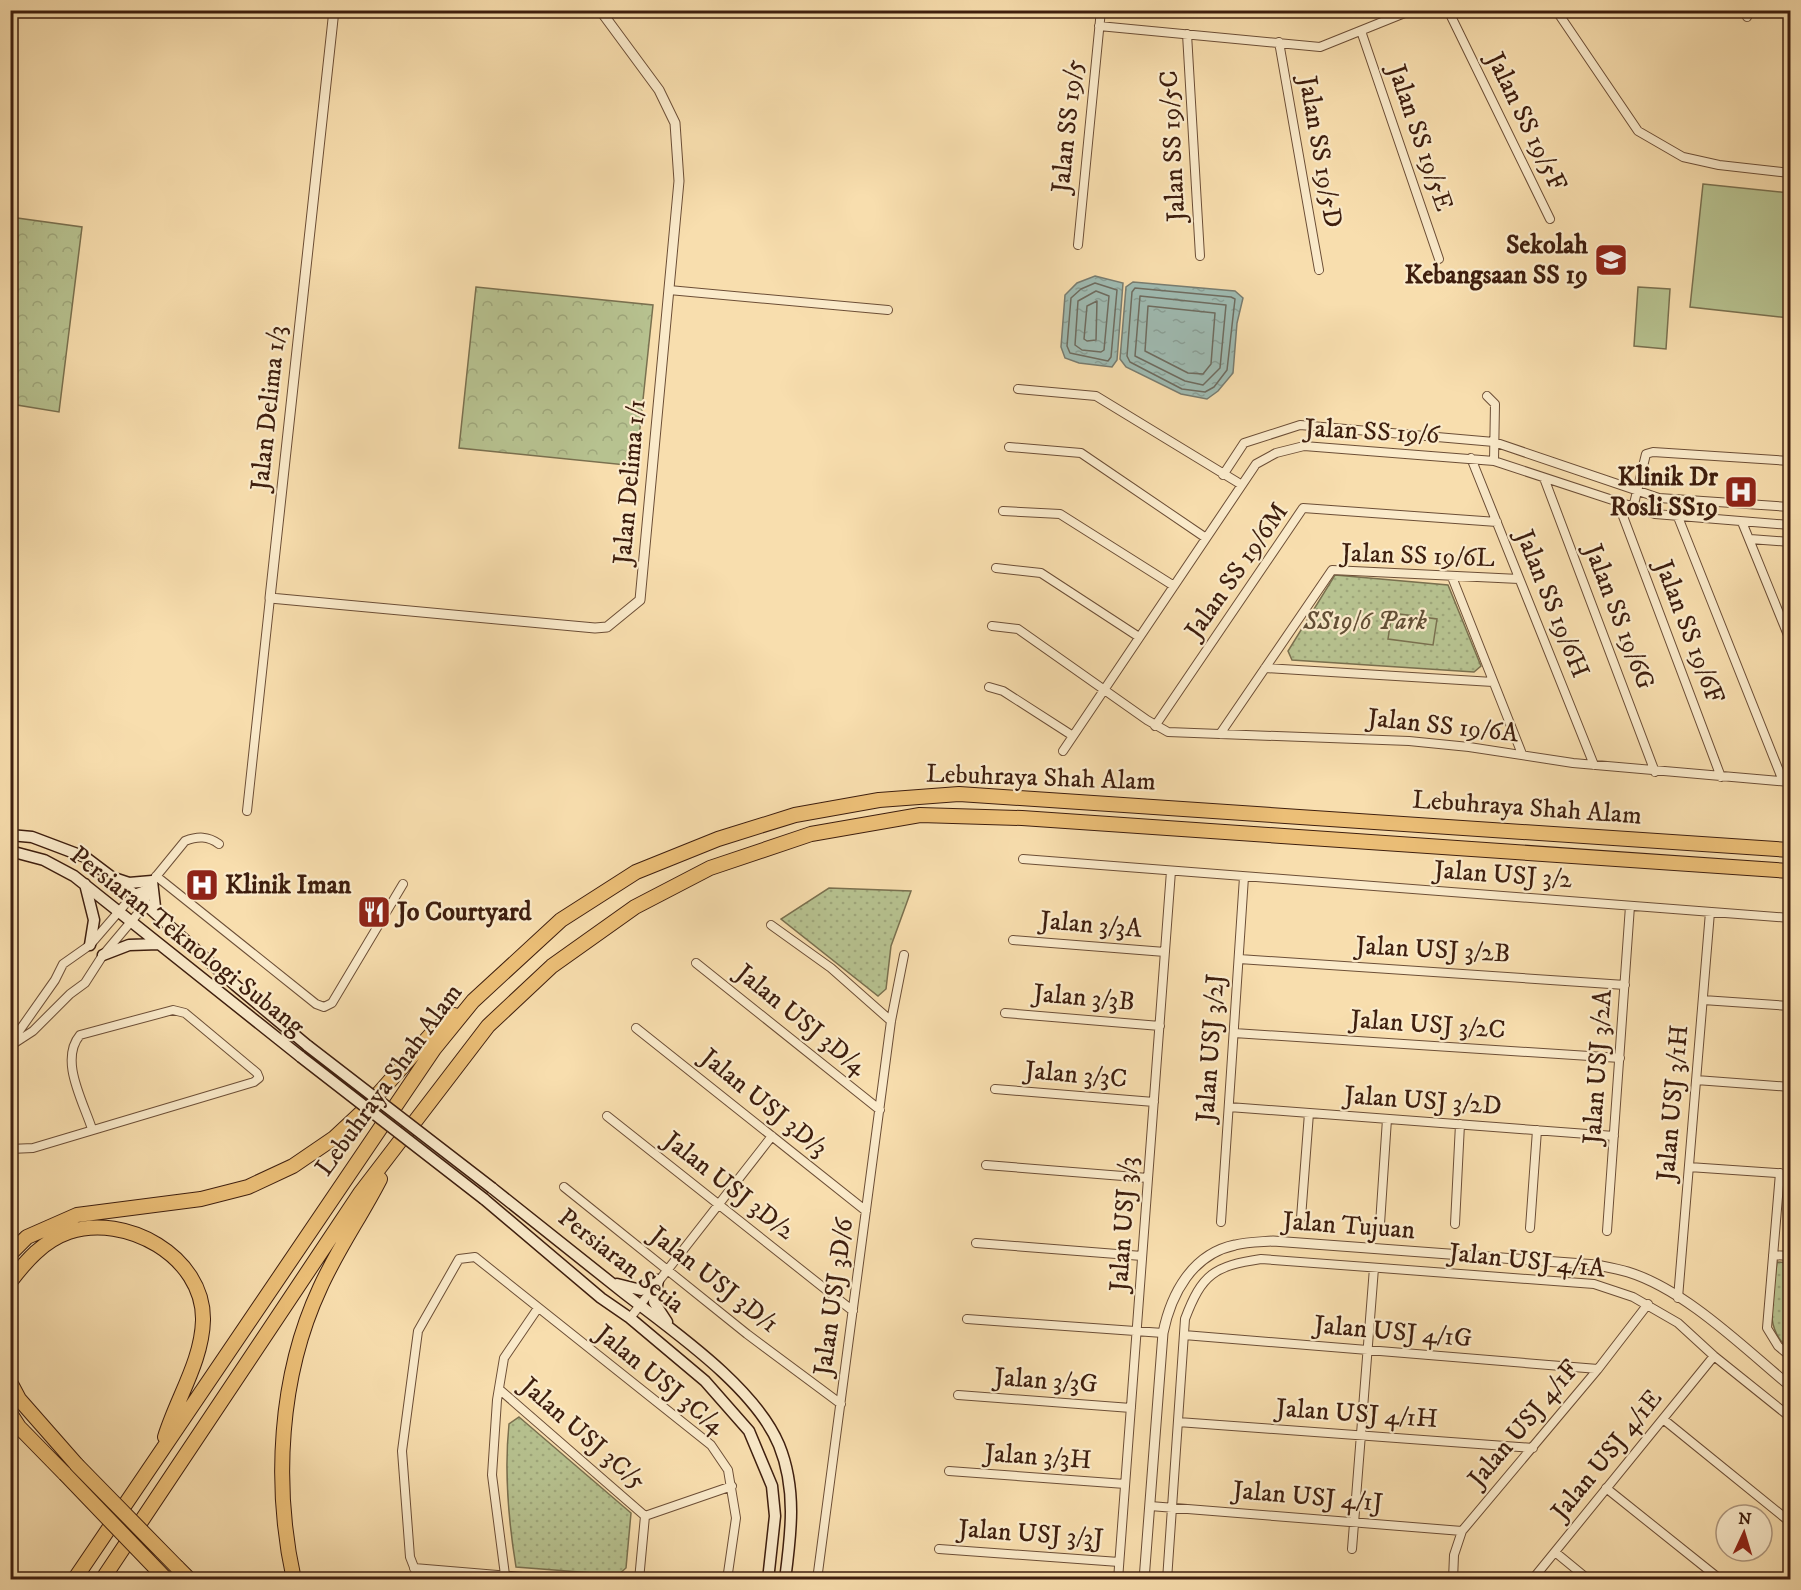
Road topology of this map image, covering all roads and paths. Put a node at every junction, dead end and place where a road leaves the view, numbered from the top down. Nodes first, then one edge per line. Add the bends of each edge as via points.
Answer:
1 (334, 10) edge
2 (600, 10) edge
3 (1101, 10) edge
4 (1413, 10) edge
5 (1448, 10) edge
6 (1556, 10) edge
7 (1099, 26) junction
8 (1361, 31) junction
9 (1187, 34) junction
10 (1279, 42) junction
11 (1791, 173) edge
12 (1550, 219) dead end
13 (1078, 245) dead end
14 (1200, 256) dead end
15 (1439, 259) dead end
16 (1318, 270) dead end
17 (669, 290) junction
18 (888, 310) dead end
19 (1018, 389) dead end
20 (1487, 396) dead end
21 (1494, 442) junction
22 (1010, 447) dead end
23 (1471, 458) junction
24 (1494, 460) junction
25 (1791, 460) edge
26 (1223, 475) junction
27 (1544, 478) junction
28 (1242, 485) junction
29 (1638, 490) junction
30 (1618, 503) junction
31 (1791, 507) edge
32 (1634, 508) junction
33 (1003, 511) dead end
34 (1677, 517) junction
35 (1497, 522) junction
36 (1742, 522) junction
37 (1791, 525) edge
38 (1206, 538) junction
39 (1750, 539) junction
40 (1791, 542) edge
41 (996, 568) dead end
42 (1452, 578) junction
43 (1519, 579) junction
44 (1174, 586) junction
45 (270, 597) junction
46 (992, 626) dead end
47 (1139, 637) junction
48 (1791, 640) edge
49 (1265, 668) junction
50 (1493, 682) junction
51 (989, 687) dead end
52 (1105, 688) junction
53 (1155, 726) junction
54 (1220, 734) junction
55 (1073, 736) junction
56 (1063, 751) dead end
57 (1522, 754) junction
58 (1594, 765) junction
59 (1654, 772) junction
60 (1721, 777) junction
61 (1787, 782) edge
62 (247, 811) dead end
63 (10, 835) edge
64 (219, 844) dead end
65 (1791, 850) edge
66 (10, 851) edge
67 (1023, 860) dead end
68 (1171, 871) junction
69 (1791, 871) edge
70 (1244, 877) junction
71 (111, 878) junction
72 (151, 882) junction
73 (85, 883) junction
74 (403, 884) dead end
75 (134, 894) junction
76 (145, 905) junction
77 (1630, 906) junction
78 (120, 912) junction
79 (1710, 912) junction
80 (1791, 918) edge
81 (132, 922) junction
82 (164, 923) junction
83 (771, 925) dead end
84 (1013, 939) dead end
85 (159, 944) junction
86 (90, 945) junction
87 (1165, 952) junction
88 (103, 955) junction
89 (904, 955) dead end
90 (1239, 959) junction
91 (696, 963) dead end
92 (1625, 985) junction
93 (1703, 1000) junction
94 (472, 1001) junction
95 (1791, 1006) edge
96 (1005, 1013) dead end
97 (891, 1020) junction
98 (1160, 1026) junction
99 (636, 1028) dead end
100 (1234, 1033) junction
101 (10, 1044) edge
102 (308, 1046) joint
103 (301, 1057) joint
104 (1620, 1058) junction
105 (1696, 1080) junction
106 (1791, 1087) edge
107 (995, 1089) dead end
108 (1154, 1102) junction
109 (1228, 1107) junction
110 (880, 1110) junction
111 (1309, 1113) junction
112 (608, 1116) dead end
113 (1387, 1119) junction
114 (1460, 1124) junction
115 (92, 1129) junction
116 (1536, 1130) junction
117 (772, 1136) junction
118 (1614, 1136) junction
119 (399, 1143) junction
120 (10, 1149) edge
121 (986, 1166) dead end
122 (1689, 1167) junction
123 (1780, 1173) junction
124 (1791, 1174) edge
125 (1148, 1178) junction
126 (564, 1187) dead end
127 (718, 1204) junction
128 (866, 1211) junction
129 (1301, 1218) dead end
130 (1221, 1222) dead end
131 (1380, 1224) dead end
132 (1455, 1224) dead end
133 (1530, 1228) dead end
134 (1608, 1231) dead end
135 (976, 1243) dead end
136 (10, 1254) edge
137 (1773, 1255) junction
138 (1142, 1256) junction
139 (1791, 1256) edge
140 (1374, 1268) junction
141 (666, 1270) junction
142 (658, 1280) junction
143 (10, 1281) edge
144 (611, 1282) junction
145 (1678, 1298) junction
146 (639, 1304) junction
147 (1648, 1304) junction
148 (538, 1308) junction
149 (853, 1311) junction
150 (630, 1318) junction
151 (967, 1319) dead end
152 (1137, 1332) junction
153 (1163, 1333) junction
154 (676, 1334) junction
155 (1184, 1335) junction
156 (1368, 1350) junction
157 (1713, 1356) junction
158 (1791, 1356) edge
159 (1598, 1369) junction
160 (10, 1382) edge
161 (1791, 1386) edge
162 (499, 1389) junction
163 (958, 1395) dead end
164 (841, 1404) junction
165 (1131, 1408) junction
166 (10, 1413) edge
167 (1791, 1417) edge
168 (1663, 1419) junction
169 (1178, 1422) junction
170 (1361, 1436) junction
171 (1533, 1448) junction
172 (161, 1451) junction
173 (949, 1471) dead end
174 (1125, 1484) junction
175 (732, 1486) junction
176 (1606, 1488) junction
177 (1150, 1506) junction
178 (1172, 1508) junction
179 (645, 1516) junction
180 (1355, 1522) junction
181 (1791, 1522) edge
182 (1462, 1531) junction
183 (939, 1549) dead end
184 (1352, 1549) dead end
185 (1555, 1552) junction
186 (1119, 1562) junction
187 (414, 1568) junction
188 (505, 1575) junction
189 (166, 1579) edge
190 (74, 1580) edge
191 (102, 1580) edge
192 (190, 1580) edge
193 (294, 1580) edge
194 (419, 1580) edge
195 (558, 1580) edge
196 (639, 1580) edge
197 (727, 1580) edge
198 (768, 1580) edge
199 (785, 1580) edge
200 (818, 1580) edge
201 (1118, 1580) edge
202 (1144, 1580) edge
203 (1167, 1580) edge
204 (1453, 1580) edge
205 (1532, 1580) edge
206 (1589, 1580) edge
207 (1721, 1580) edge

1 - 45 street, Jalan Delima 1/3
2 - 17 street, Jalan Delima 1/1 via 659,90 675,123 679,181
3 - 7 street, Jalan SS 19/5
4 - 8 street
5 - 12 street, Jalan SS 19/5F
6 - 11 street via 1638,131 1683,157
7 - 9 street
7 - 13 street, Jalan SS 19/5
8 - 10 street via 1320,47
8 - 15 street, Jalan SS 19/5E
9 - 10 street
9 - 14 street, Jalan SS 19/5C
10 - 16 street, Jalan SS 19/5D
17 - 18 street
17 - 45 street, Jalan Delima 1/1 via 640,600 607,627
19 - 26 street via 1096,396
20 - 21 street via 1495,404
21 - 24 street
21 - 26 street via 1300,425 1245,443
21 - 29 street
22 - 38 street via 1081,453
23 - 24 street, Jalan SS 19/6
23 - 28 street, Jalan SS 19/6 via 1304,446 1276,453 1256,464
23 - 35 street, Jalan SS 19/6H
24 - 27 street, Jalan SS 19/6
25 - 29 street via 1653,452 1646,454
26 - 28 street
27 - 30 street, Jalan SS 19/6
27 - 59 street, Jalan SS 19/6G
28 - 38 street, Jalan SS 19/6
29 - 31 street via 1659,498
29 - 32 street
30 - 32 street, Jalan SS 19/6
30 - 60 street, Jalan SS 19/6F
32 - 34 street, Jalan SS 19/6
33 - 44 street via 1060,514
34 - 36 street, Jalan SS 19/6
34 - 61 street
35 - 43 street, Jalan SS 19/6H
35 - 53 street, Jalan SS 19/6M via 1303,508
36 - 37 street, Jalan SS 19/6
36 - 39 street
38 - 44 street, Jalan SS 19/6
39 - 40 street
39 - 48 street
41 - 47 street via 1041,573
42 - 43 street, Jalan SS 19/6L
42 - 49 street, Jalan SS 19/6L via 1332,570
42 - 50 street
43 - 58 street, Jalan SS 19/6H
44 - 47 street, Jalan SS 19/6
45 - 62 street, Jalan Delima 1/3
46 - 52 street, Jalan SS 19/6A via 1018,629
47 - 52 street, Jalan SS 19/6
49 - 50 street
49 - 54 street, Jalan SS 19/6L
50 - 57 street
51 - 55 street via 1003,691
52 - 53 street, Jalan SS 19/6A
52 - 55 street, Jalan SS 19/6
53 - 54 street, Jalan SS 19/6A via 1168,732
54 - 57 street, Jalan SS 19/6A via 1409,741
55 - 56 street, Jalan SS 19/6
57 - 58 street, Jalan SS 19/6A
58 - 59 street, Jalan SS 19/6A
59 - 60 street, Jalan SS 19/6A
60 - 61 street, Jalan SS 19/6A
63 - 71 main road, Persiaran Teknologi Subang via 32,837 85,857
64 - 72 street via 211,838 185,841
65 - 94 highway, Lebuhraya Shah Alam via 1039,798 959,794 879,800 795,816 729,835 636,872 561,920
66 - 73 main road, Persiaran Teknologi Subang via 44,860
67 - 68 street
68 - 70 street, Jalan USJ 3/2
68 - 87 street, Jalan USJ 3/3
69 - 119 highway, Lebuhraya Shah Alam via 1022,818 920,815 811,834 701,873 635,907 552,966 488,1026
70 - 77 street, Jalan USJ 3/2
70 - 90 street, Jalan USJ 3/2J
71 - 72 main road via 129,883
71 - 75 main road, Persiaran Teknologi Subang
72 - 74 street via 324,1007 332,1003
72 - 75 street
72 - 76 street
72 - 82 main road via 155,907
73 - 78 main road, Persiaran Teknologi Subang
73 - 86 main road via 94,920
75 - 76 main road, Persiaran Teknologi Subang
75 - 78 street
76 - 81 street
76 - 82 main road, Persiaran Teknologi Subang
77 - 79 street, Jalan USJ 3/2
77 - 92 street, Jalan USJ 3/2A
78 - 81 main road, Persiaran Teknologi Subang
78 - 86 street
79 - 80 street, Jalan USJ 3/2
79 - 93 street, Jalan USJ 3/1H
81 - 85 main road, Persiaran Teknologi Subang
81 - 88 street
82 - 102 main road, Persiaran Teknologi Subang
83 - 97 street via 831,968
84 - 87 street, Jalan 3/3A
85 - 88 main road via 129,945
85 - 103 main road, Persiaran Teknologi Subang
86 - 101 street via 63,964
87 - 98 street, Jalan USJ 3/3
88 - 101 street via 85,983 33,1031
89 - 97 street, Jalan USJ 3D/6
90 - 92 street, Jalan USJ 3/2B
90 - 100 street, Jalan USJ 3/2J
91 - 110 street, Jalan USJ 3D/4
92 - 104 street, Jalan USJ 3/2A
93 - 95 street
93 - 105 street, Jalan USJ 3/1H
94 - 136 highway via 434,1031 334,1138 293,1166 248,1187 201,1199 77,1215 27,1238
94 - 172 highway, Lebuhraya Shah Alam via 370,1140
96 - 98 street, Jalan 3/3B
97 - 110 street, Jalan USJ 3D/6
98 - 108 street, Jalan USJ 3/3
99 - 117 street, Jalan USJ 3D/3
100 - 104 street, Jalan USJ 3/2C
100 - 109 street, Jalan USJ 3/2J
102 - 144 main road, Persiaran Setia, bridge
103 - 150 main road, Persiaran Setia, bridge
104 - 118 street, Jalan USJ 3/2A
105 - 106 street
105 - 122 street, Jalan USJ 3/1H
107 - 108 street, Jalan 3/3C
108 - 125 street, Jalan USJ 3/3
109 - 111 street, Jalan USJ 3/2D
109 - 130 street, Jalan USJ 3/2J
110 - 128 street, Jalan USJ 3D/6
111 - 113 street, Jalan USJ 3/2D
111 - 129 street
112 - 127 street, Jalan USJ 3D/2
113 - 114 street, Jalan USJ 3/2D
113 - 131 street
114 - 116 street, Jalan USJ 3/2D
114 - 132 street
115 - 115 street via 70,1059 72,1045 80,1035 173,1010 185,1013 259,1078
115 - 120 street via 33,1148
116 - 118 street, Jalan USJ 3/2D
116 - 133 street
117 - 127 street
117 - 128 street, Jalan USJ 3D/3
118 - 134 street, Jalan USJ 3/2A
119 - 191 highway, Lebuhraya Shah Alam via 355,1202
119 - 193 highway via 320,1288 300,1343 282,1465 284,1526
121 - 125 street
122 - 123 street
122 - 145 street, Jalan USJ 3/1H
123 - 124 street
123 - 137 street
125 - 138 street, Jalan USJ 3/3
126 - 141 street, Jalan USJ 3D/1
127 - 141 street
127 - 149 street, Jalan USJ 3D/2
128 - 149 street, Jalan USJ 3D/6
135 - 138 street
137 - 139 street
137 - 158 street via 1767,1328 1778,1346
138 - 152 street, Jalan USJ 3/3
140 - 147 street, Jalan USJ 4/1A via 1594,1284
140 - 155 street, Jalan USJ 4/1A via 1261,1259 1231,1264 1212,1274 1196,1291 1185,1318
140 - 156 street
141 - 142 street
141 - 164 street, Jalan USJ 3D/1
142 - 144 main road via 641,1290
142 - 146 street
142 - 154 main road via 654,1302
143 - 172 highway via 33,1253 69,1232 107,1227 141,1235 167,1251 195,1284 203,1318 199,1353
144 - 146 main road, Persiaran Setia
145 - 153 street, Jalan Tujuan via 1630,1272 1597,1265 1273,1241 1234,1245 1205,1258 1185,1278 1172,1299
145 - 161 street, Jalan Tujuan
146 - 150 street
146 - 154 main road, Persiaran Setia
147 - 157 street, Jalan USJ 4/1A via 1677,1323
147 - 159 street, Jalan USJ 4/1F
148 - 162 street via 504,1358
148 - 175 street, Jalan USJ 3C/4 via 711,1445 728,1470
148 - 187 street, Jalan USJ 3C/4 via 475,1257 459,1259 418,1331 402,1451
149 - 164 street, Jalan USJ 3D/6
150 - 198 main road, Persiaran Setia via 705,1381 749,1431 772,1486 775,1516
151 - 152 street
152 - 153 street
152 - 165 street, Jalan USJ 3/3
153 - 177 street, Jalan Tujuan
154 - 199 main road, Persiaran Setia via 754,1404 778,1443 789,1479 792,1513
155 - 156 street, Jalan USJ 4/1G
155 - 169 street, Jalan USJ 4/1A
156 - 159 street, Jalan USJ 4/1G
156 - 170 street
157 - 167 street, Jalan USJ 4/1A
157 - 168 street, Jalan USJ 4/1E
159 - 171 street, Jalan USJ 4/1F
160 - 192 highway, bridge via 77,1465
162 - 179 street, Jalan USJ 3C/5
162 - 188 street via 492,1475
163 - 165 street, Jalan 3/3G
164 - 200 street, Jalan USJ 3D/6
165 - 174 street, Jalan USJ 3/3
166 - 189 highway, bridge via 19,1427
168 - 176 street, Jalan USJ 4/1E
168 - 181 street
169 - 170 street, Jalan USJ 4/1H
169 - 178 street, Jalan USJ 4/1A
170 - 171 street, Jalan USJ 4/1H
170 - 180 street
171 - 182 street, Jalan USJ 4/1F
172 - 190 highway, Lebuhraya Shah Alam
173 - 174 street, Jalan 3/3H
174 - 186 street, Jalan USJ 3/3
175 - 179 street
175 - 197 street, Jalan USJ 3C/4 via 736,1518
176 - 185 street, Jalan USJ 4/1E
176 - 207 street
177 - 178 street, Jalan USJ 4/1J
177 - 202 street, Jalan Tujuan
178 - 180 street, Jalan USJ 4/1J
178 - 203 street, Jalan USJ 4/1A
179 - 196 street, Jalan USJ 3C/5
180 - 182 street, Jalan USJ 4/1J
180 - 184 street
182 - 204 street, Jalan USJ 4/1F via 1454,1555
183 - 186 street, Jalan USJ 3/3J
185 - 205 street, Jalan USJ 4/1E
185 - 206 street
186 - 201 street, Jalan USJ 3/3
187 - 188 street
187 - 194 street
188 - 195 street

